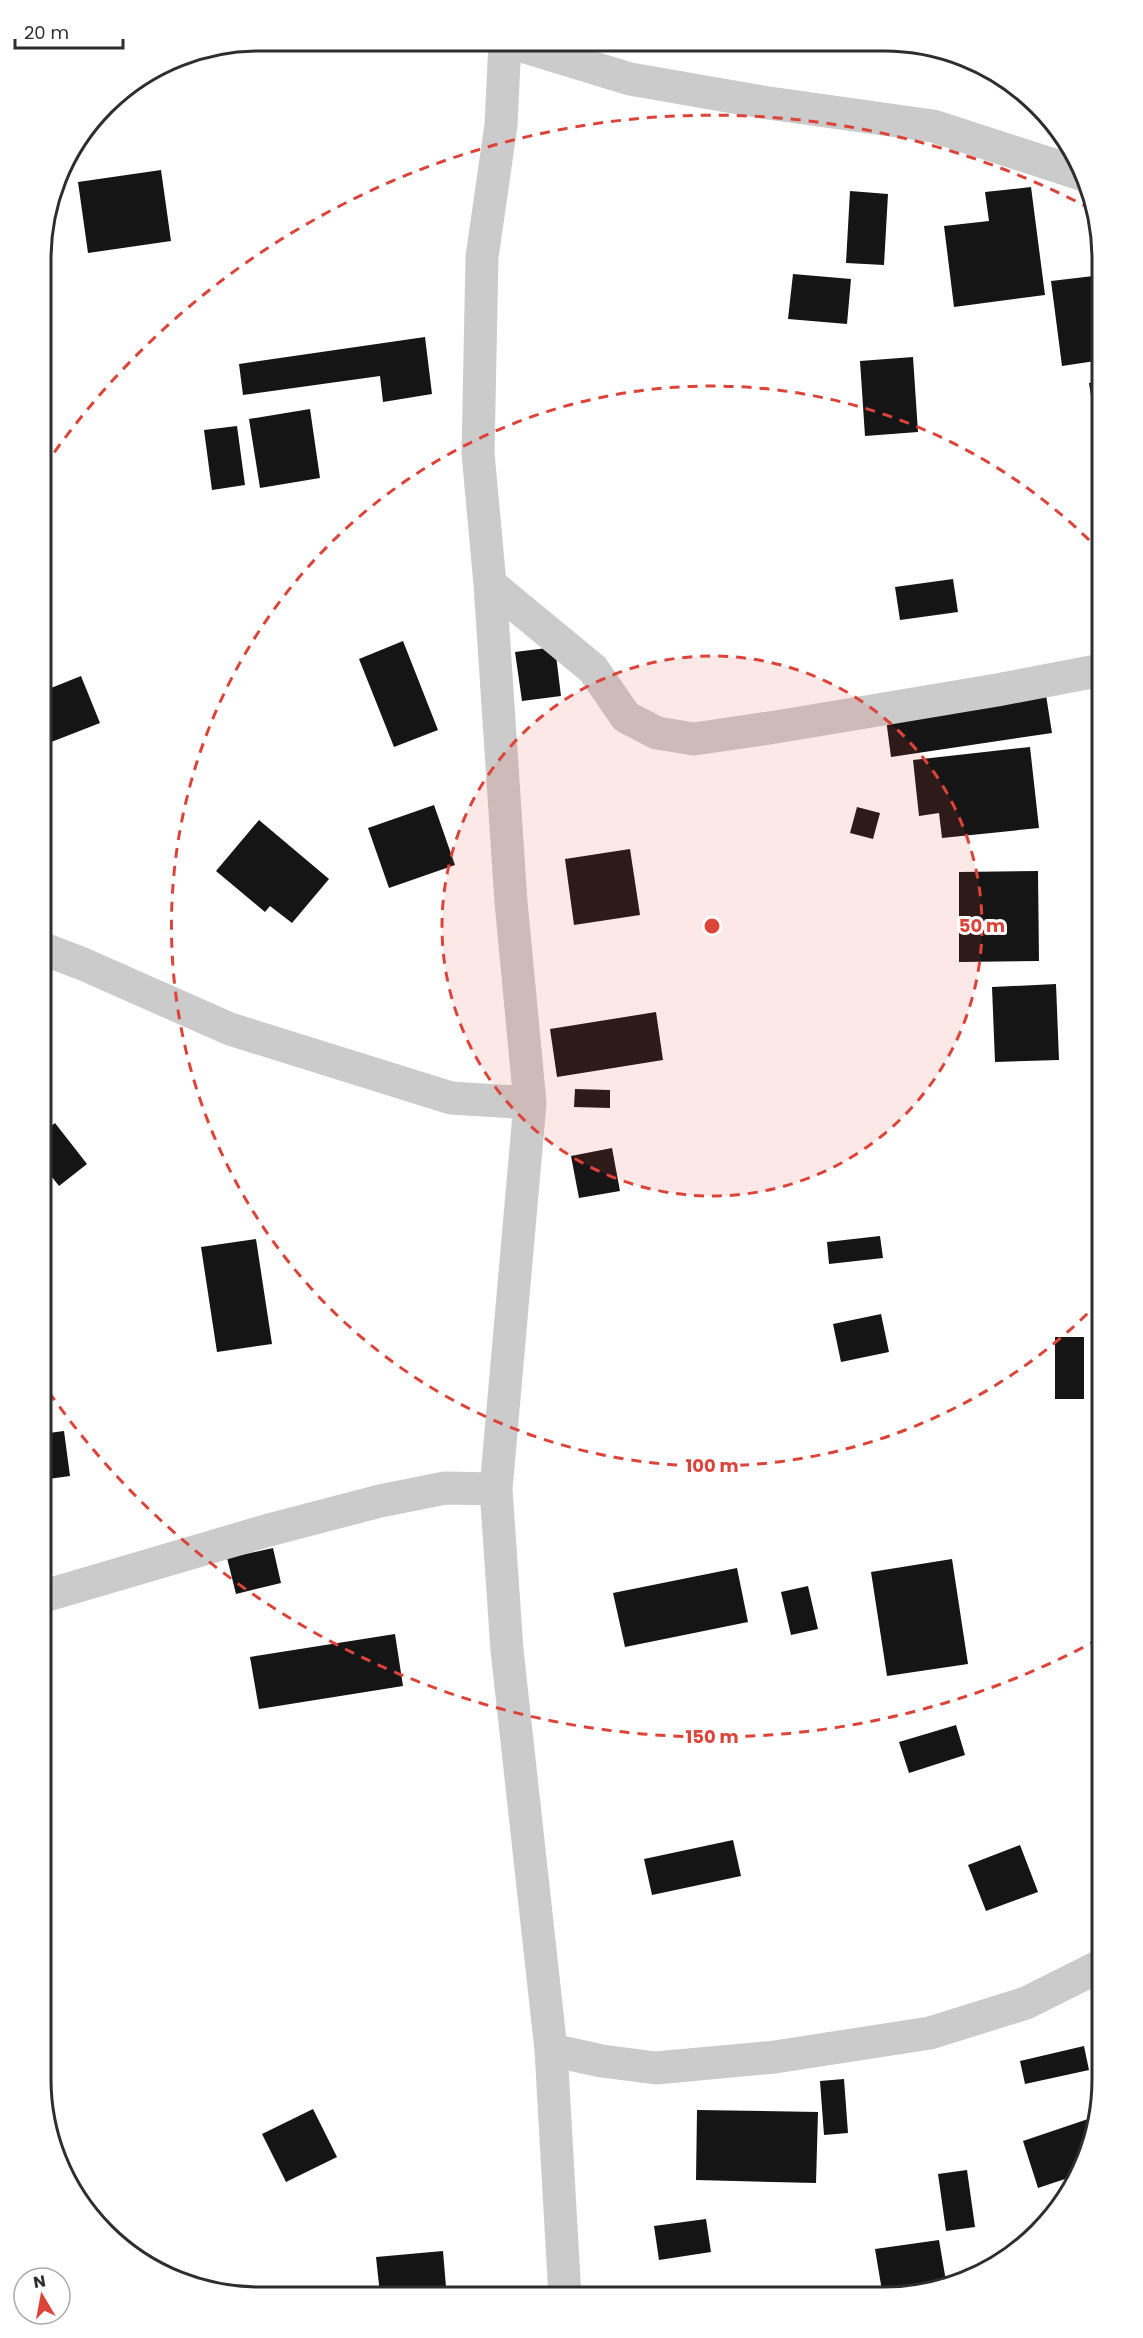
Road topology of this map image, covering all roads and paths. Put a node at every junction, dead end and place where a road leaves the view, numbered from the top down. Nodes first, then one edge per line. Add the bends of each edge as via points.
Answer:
1 (506, 51) edge
2 (537, 51) edge
3 (1073, 171) edge
4 (490, 584) junction
5 (1092, 672) edge
6 (51, 952) edge
7 (530, 1103) junction
8 (496, 1489) junction
9 (51, 1594) edge
10 (1092, 1970) edge
11 (551, 2050) junction
12 (564, 2287) edge

1 - 4 street via 501,125 482,257 478,453
2 - 3 street via 630,79 933,126
4 - 5 street via 593,669 626,717 657,733 694,739
4 - 7 street via 511,902
6 - 7 street via 230,1029 451,1098
7 - 8 street
8 - 9 street via 445,1488 380,1501
8 - 11 street via 507,1650
10 - 11 street via 1026,2003 930,2033 775,2057 656,2068
11 - 12 street

